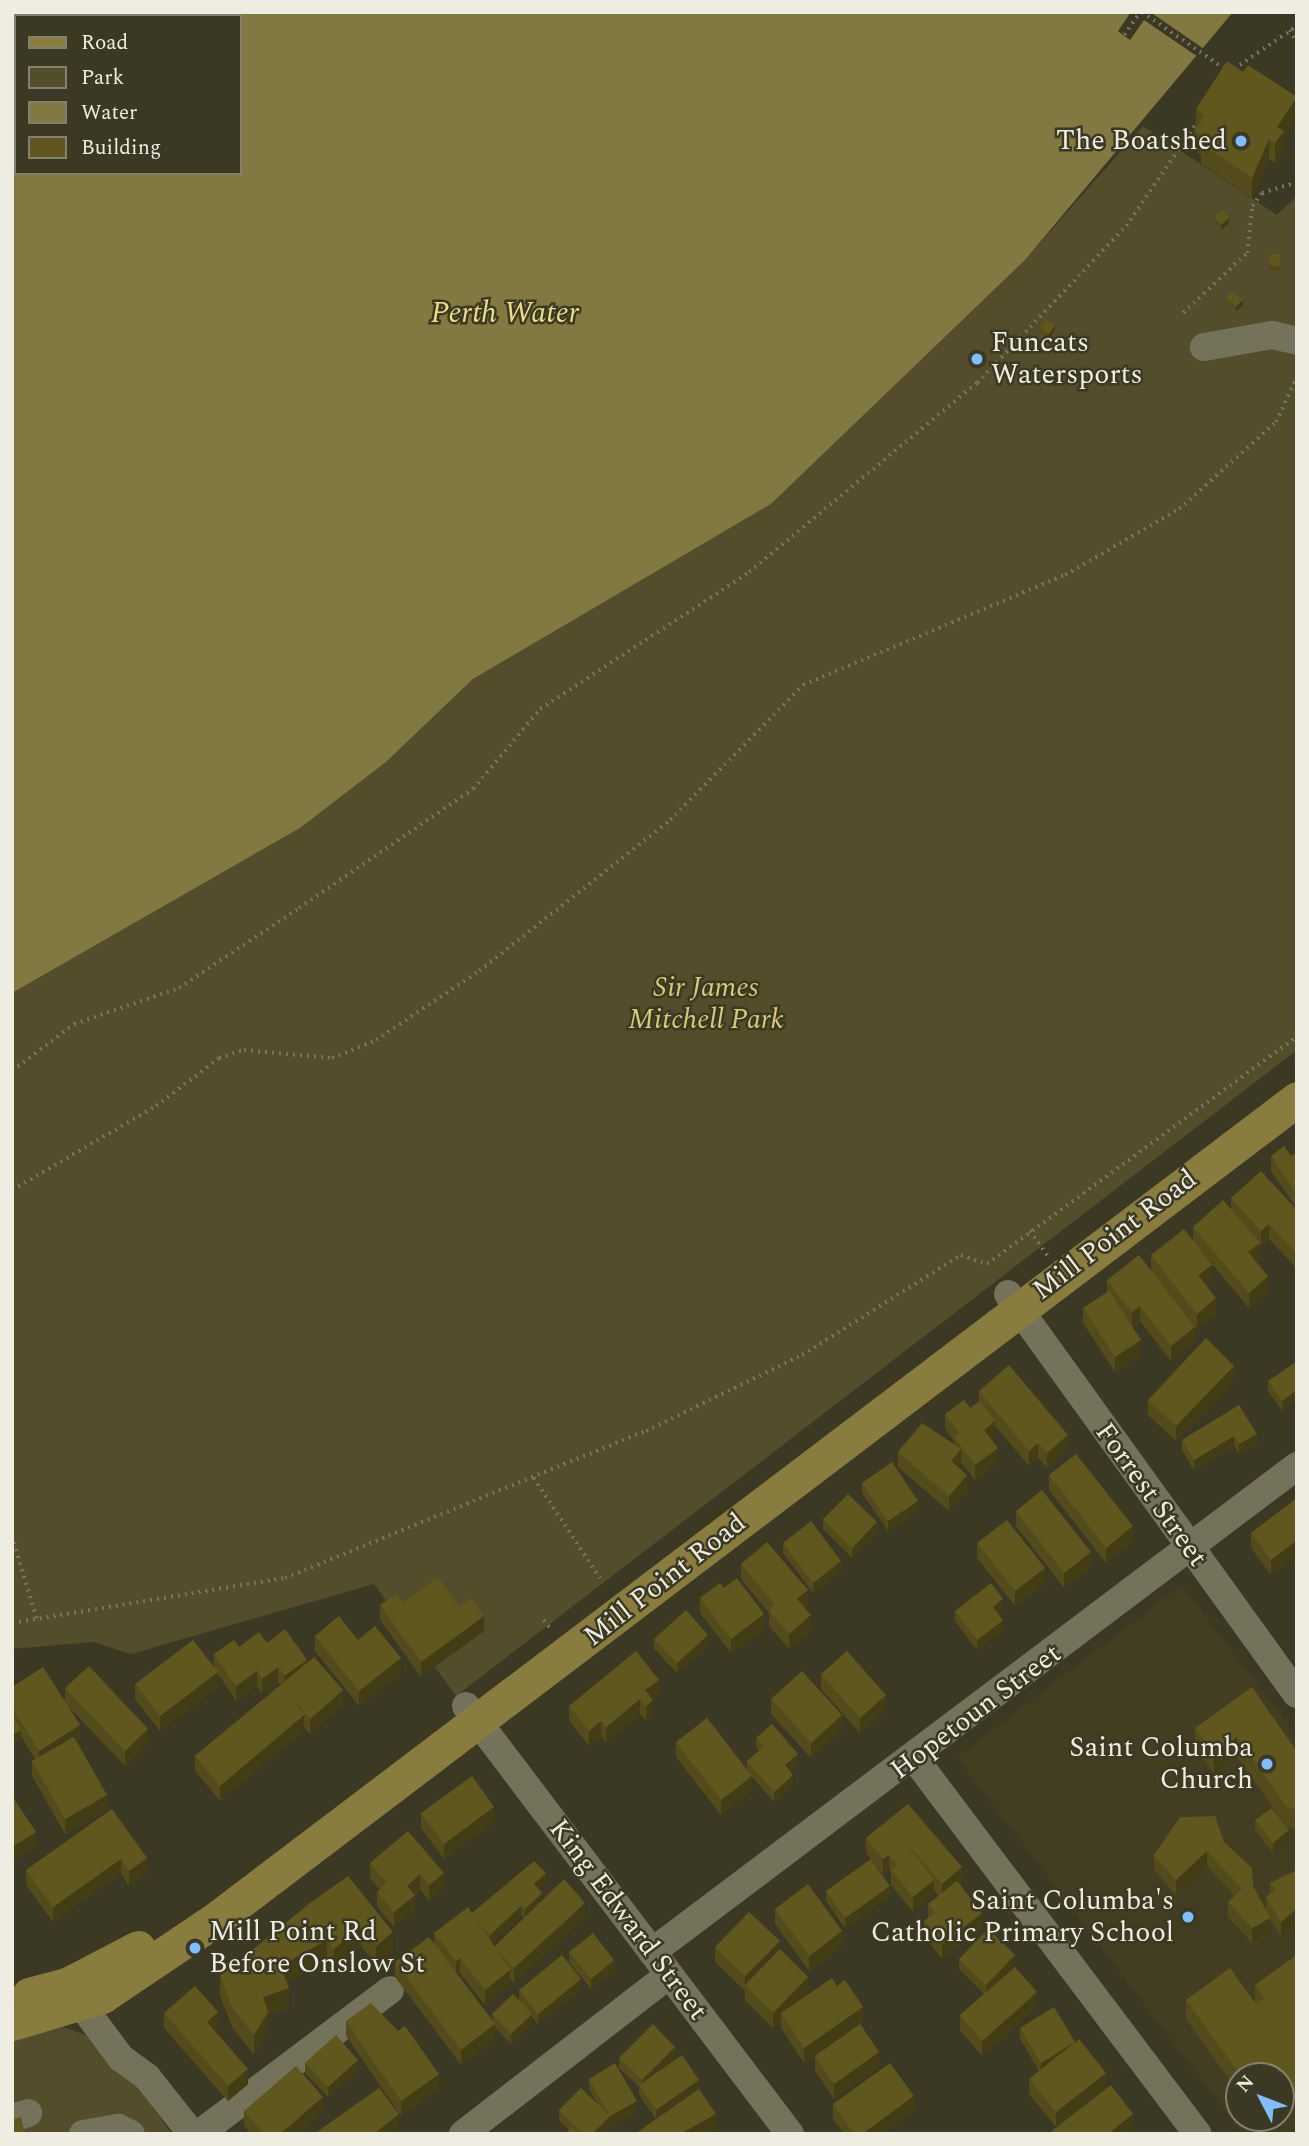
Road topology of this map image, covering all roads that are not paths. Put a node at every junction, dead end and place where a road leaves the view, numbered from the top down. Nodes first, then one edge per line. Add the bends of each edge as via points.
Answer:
1 (1297, 341) edge
2 (1204, 347) dead end
3 (1297, 1077) edge
4 (1297, 1099) edge
5 (1013, 1301) junction
6 (1297, 1466) edge
7 (1189, 1549) junction
8 (1297, 1694) edge
9 (472, 1714) junction
10 (915, 1759) junction
11 (652, 1952) junction
12 (669, 1975) junction
13 (85, 1990) junction
14 (390, 1990) dead end
15 (12, 2000) edge
16 (12, 2023) edge
17 (83, 2134) edge
18 (131, 2134) edge
19 (192, 2134) edge
20 (200, 2134) edge
21 (463, 2134) edge
22 (790, 2134) edge
23 (1198, 2134) edge

1 - 2 street via 1272,335
3 - 5 main road, Mill Point Road
4 - 5 main road, Mill Point Road
5 - 7 street, Forrest Street
5 - 9 main road, Mill Point Road
6 - 7 street, Hopetoun Street
7 - 8 street, Forrest Street
7 - 10 street, Hopetoun Street
9 - 11 street, King Edward Street
9 - 13 main road, Mill Point Road
10 - 11 street, Hopetoun Street
10 - 23 street
11 - 12 street, King Edward Street
12 - 21 street
12 - 22 street, King Edward Street
13 - 15 main road, Mill Point Road
13 - 16 main road, Mill Point Road
13 - 19 street via 137,2047 148,2077
14 - 20 street
17 - 18 street via 118,2128

